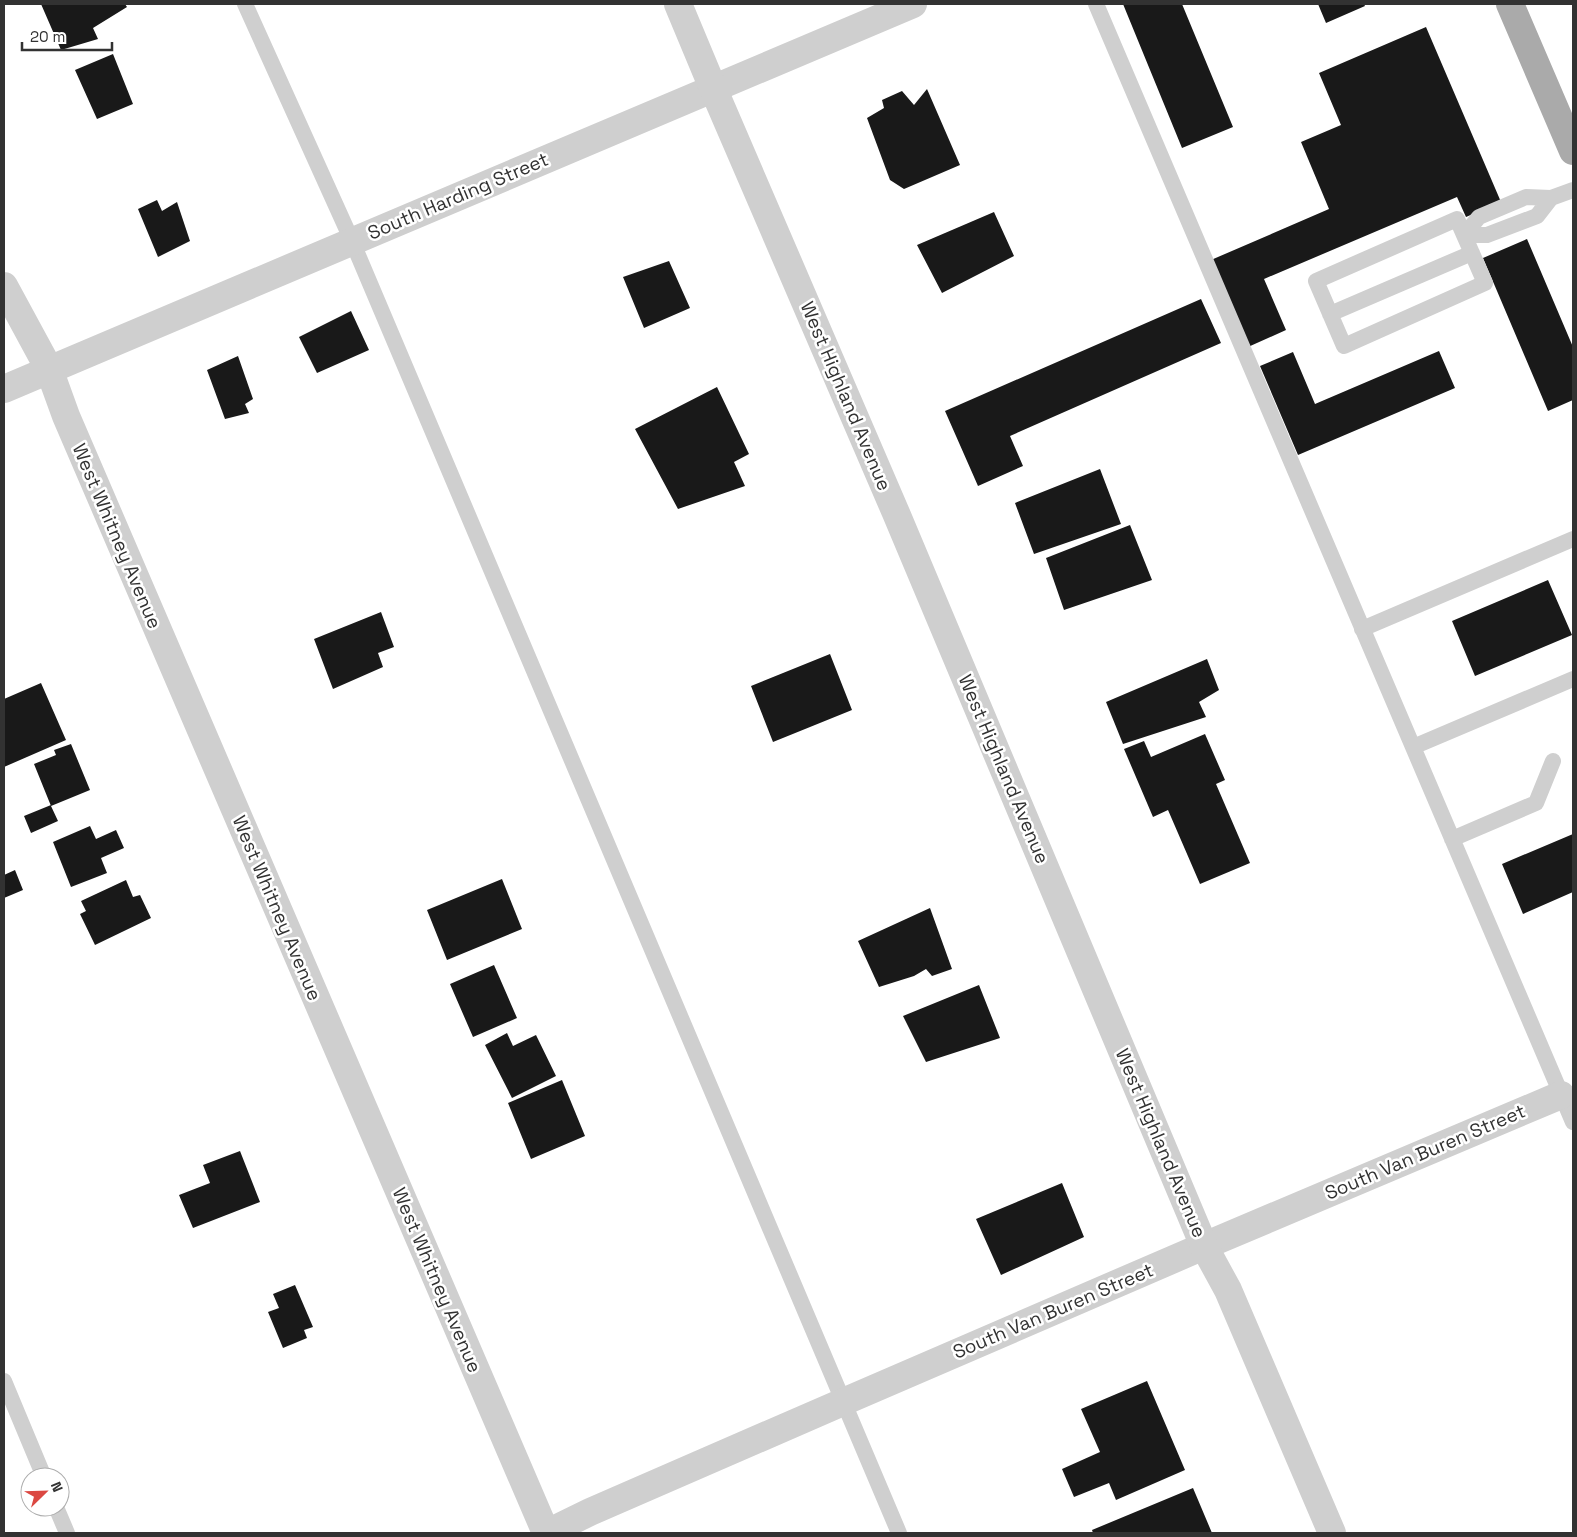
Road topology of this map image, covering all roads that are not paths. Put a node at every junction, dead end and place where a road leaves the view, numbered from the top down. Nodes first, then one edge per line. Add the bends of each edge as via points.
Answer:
1 (245, 4) edge
2 (678, 4) edge
3 (913, 4) edge
4 (1096, 4) edge
5 (1510, 4) edge
6 (713, 88) junction
7 (1573, 151) edge
8 (1573, 190) edge
9 (1464, 235) junction
10 (352, 241) junction
11 (1472, 253) junction
12 (4, 286) edge
13 (1330, 314) junction
14 (49, 370) junction
15 (4, 389) edge
16 (1573, 539) edge
17 (1362, 629) junction
18 (1573, 679) edge
19 (1413, 747) junction
20 (1553, 761) dead end
21 (1452, 839) junction
22 (1561, 1095) junction
23 (1573, 1122) edge
24 (1204, 1246) junction
25 (4, 1381) edge
26 (843, 1402) junction
27 (40, 1467) edge
28 (60, 1517) edge
29 (67, 1533) edge
30 (546, 1533) edge
31 (900, 1533) edge
32 (1332, 1533) edge

1 - 10 lane
2 - 6 street, West Highland Avenue
3 - 6 street, South Harding Street
4 - 17 lane
5 - 7 main road
6 - 10 street, South Harding Street
6 - 24 street, West Highland Avenue via 896,513
8 - 9 lane via 1551,198 1526,197 1479,218
9 - 11 lane
9 - 13 lane via 1457,219 1316,281
10 - 14 street, South Harding Street
10 - 26 lane
11 - 13 lane
11 - 13 lane via 1485,283 1344,346
12 - 14 street, West Whitney Avenue
14 - 15 street, South Harding Street
14 - 30 street, West Whitney Avenue
16 - 17 lane
17 - 19 lane
18 - 19 lane
19 - 21 lane
20 - 21 lane via 1536,803
21 - 22 lane
22 - 23 lane
22 - 24 street, South Van Buren Street
24 - 26 street, South Van Buren Street
24 - 32 street, West Highland Avenue via 1228,1290
25 - 27 lane
26 - 30 street, South Van Buren Street
26 - 31 lane
28 - 29 lane

